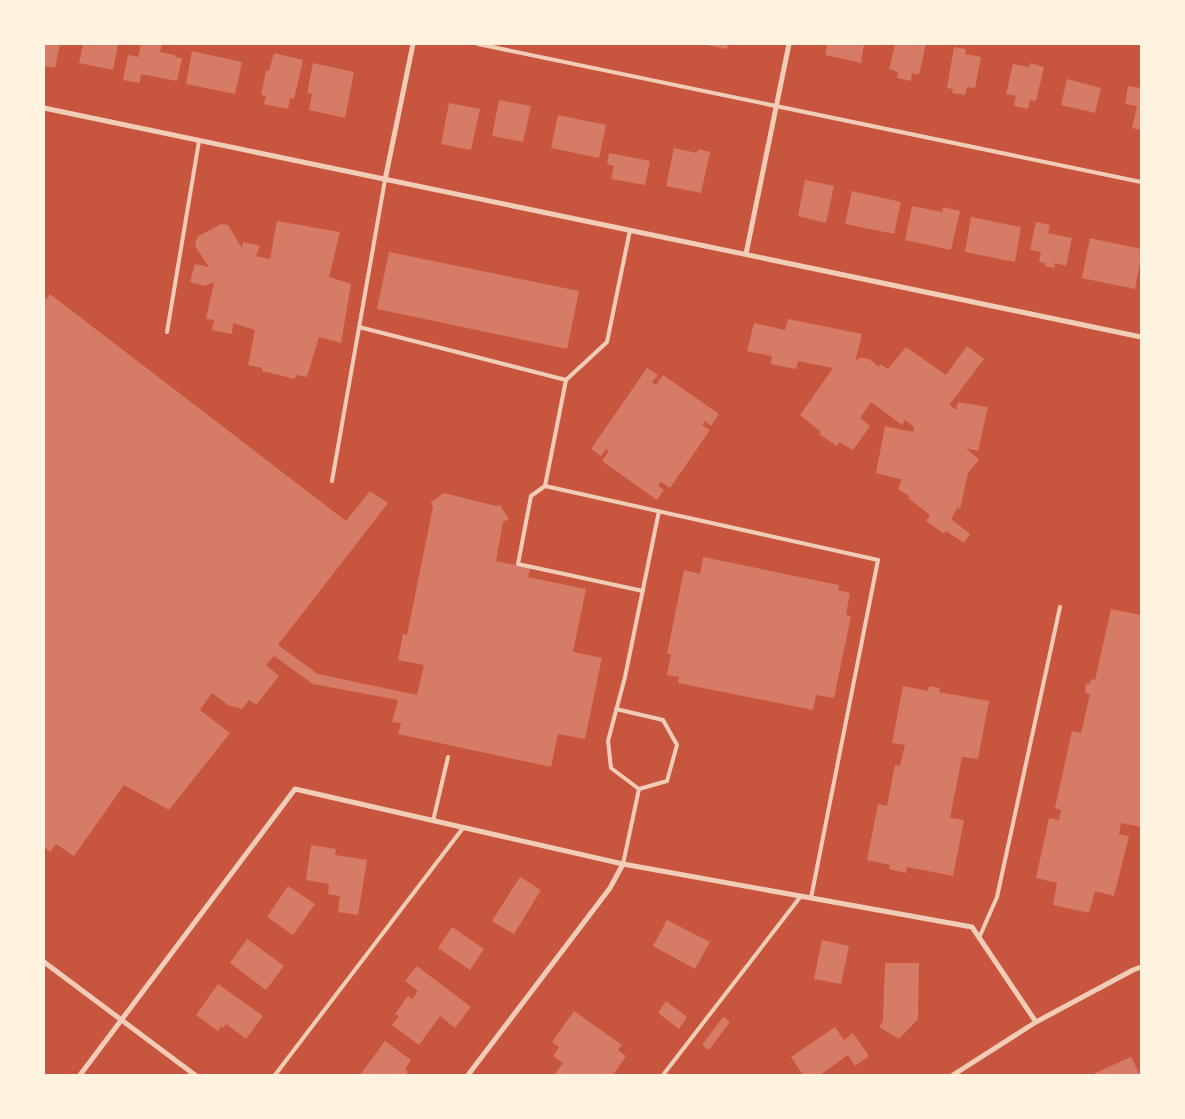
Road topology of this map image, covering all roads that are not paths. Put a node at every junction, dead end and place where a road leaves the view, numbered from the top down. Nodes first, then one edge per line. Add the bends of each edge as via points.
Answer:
1 (413, 44) edge
2 (478, 44) edge
3 (788, 44) edge
4 (776, 105) junction
5 (44, 108) edge
6 (199, 141) junction
7 (385, 180) junction
8 (1141, 182) edge
9 (630, 230) junction
10 (746, 254) junction
11 (359, 327) junction
12 (168, 332) dead end
13 (1141, 337) edge
14 (566, 380) junction
15 (332, 481) dead end
16 (545, 486) junction
17 (660, 511) junction
18 (643, 591) junction
19 (1060, 607) dead end
20 (616, 709) junction
21 (448, 757) dead end
22 (639, 790) junction
23 (433, 821) junction
24 (463, 828) junction
25 (622, 864) junction
26 (801, 896) junction
27 (811, 898) junction
28 (979, 938) junction
29 (44, 962) edge
30 (1141, 967) edge
31 (122, 1020) junction
32 (1036, 1022) junction
33 (80, 1075) edge
34 (195, 1075) edge
35 (275, 1075) edge
36 (468, 1075) edge
37 (663, 1075) edge
38 (953, 1075) edge

1 - 7 street
2 - 4 lane
3 - 4 street
4 - 8 lane
4 - 10 street
5 - 6 street
6 - 7 street
6 - 12 lane
7 - 9 street
7 - 11 lane
9 - 10 street
9 - 14 lane via 607,342
10 - 13 street
11 - 14 lane
11 - 15 lane
14 - 16 lane
16 - 17 lane
16 - 18 lane via 531,496 518,564
17 - 18 lane
17 - 27 lane via 878,560
18 - 20 lane
19 - 28 lane via 997,897
20 - 22 lane via 608,741 611,768
20 - 22 lane via 662,720 677,745 667,782
21 - 23 lane
22 - 25 lane
23 - 24 street
23 - 31 street via 295,789
24 - 25 street
24 - 35 lane
25 - 26 street
25 - 36 street via 610,888
26 - 27 street
26 - 37 lane
27 - 28 street via 972,927
28 - 32 street
29 - 31 street
30 - 32 street
31 - 33 street
31 - 34 street
32 - 38 street

